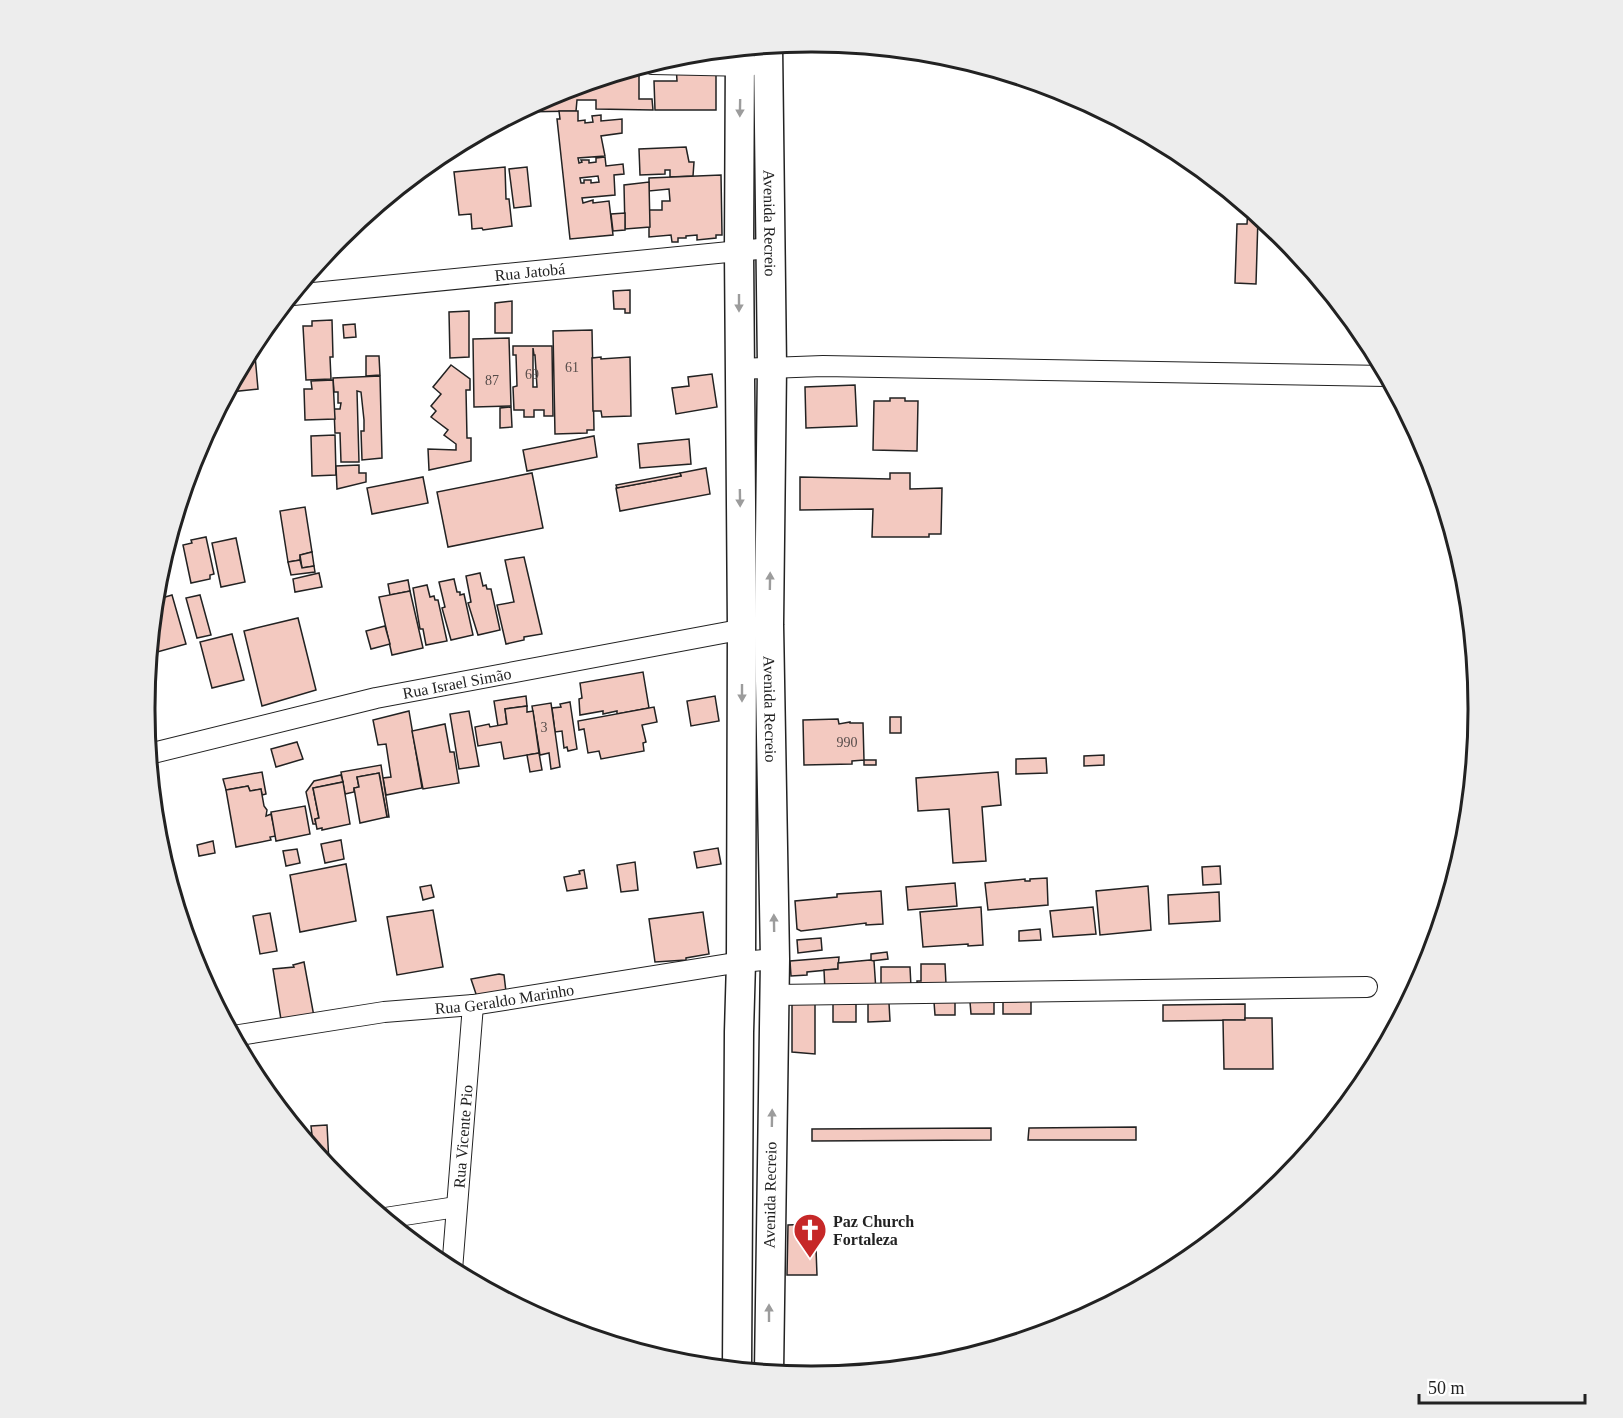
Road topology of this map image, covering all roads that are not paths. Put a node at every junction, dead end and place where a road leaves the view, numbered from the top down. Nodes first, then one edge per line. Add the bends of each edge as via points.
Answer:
1 (754, 57) edge
2 (716, 60) edge
3 (769, 248) junction
4 (739, 251) junction
5 (303, 294) edge
6 (772, 367) junction
7 (739, 369) junction
8 (1377, 376) edge
9 (756, 627) junction
10 (156, 752) edge
11 (775, 959) junction
12 (741, 962) junction
13 (1367, 987) dead end
14 (774, 995) junction
15 (473, 1005) junction
16 (242, 1035) edge
17 (456, 1207) junction
18 (395, 1216) edge
19 (453, 1259) edge
20 (737, 1361) edge
21 (769, 1363) edge

1 - 2 street
1 - 3 main road, Avenida Recreio
1 -> 4 main road, Avenida Recreio
3 - 4 street, Rua Jatobá
3 - 6 main road, Avenida Recreio
4 - 5 street, Rua Jatobá
4 -> 7 main road, Avenida Recreio
6 - 7 street
6 - 8 street
9 -> 6 main road, Avenida Recreio
7 -> 9 main road, Avenida Recreio
9 - 10 street, Rua Israel Simão via 376,699
11 -> 9 main road, Avenida Recreio
9 -> 12 main road, Avenida Recreio
11 - 12 street, Rua Geraldo Marinho
11 - 14 main road, Avenida Recreio
12 - 15 street, Rua Geraldo Marinho
12 - 20 main road, Avenida Recreio
13 - 14 street
21 -> 14 main road, Avenida Recreio
15 - 16 street, Rua Geraldo Marinho via 384,1012
15 - 17 street, Rua Vicente Pio
17 - 18 street
17 - 19 street, Rua Vicente Pio
20 - 21 main road

